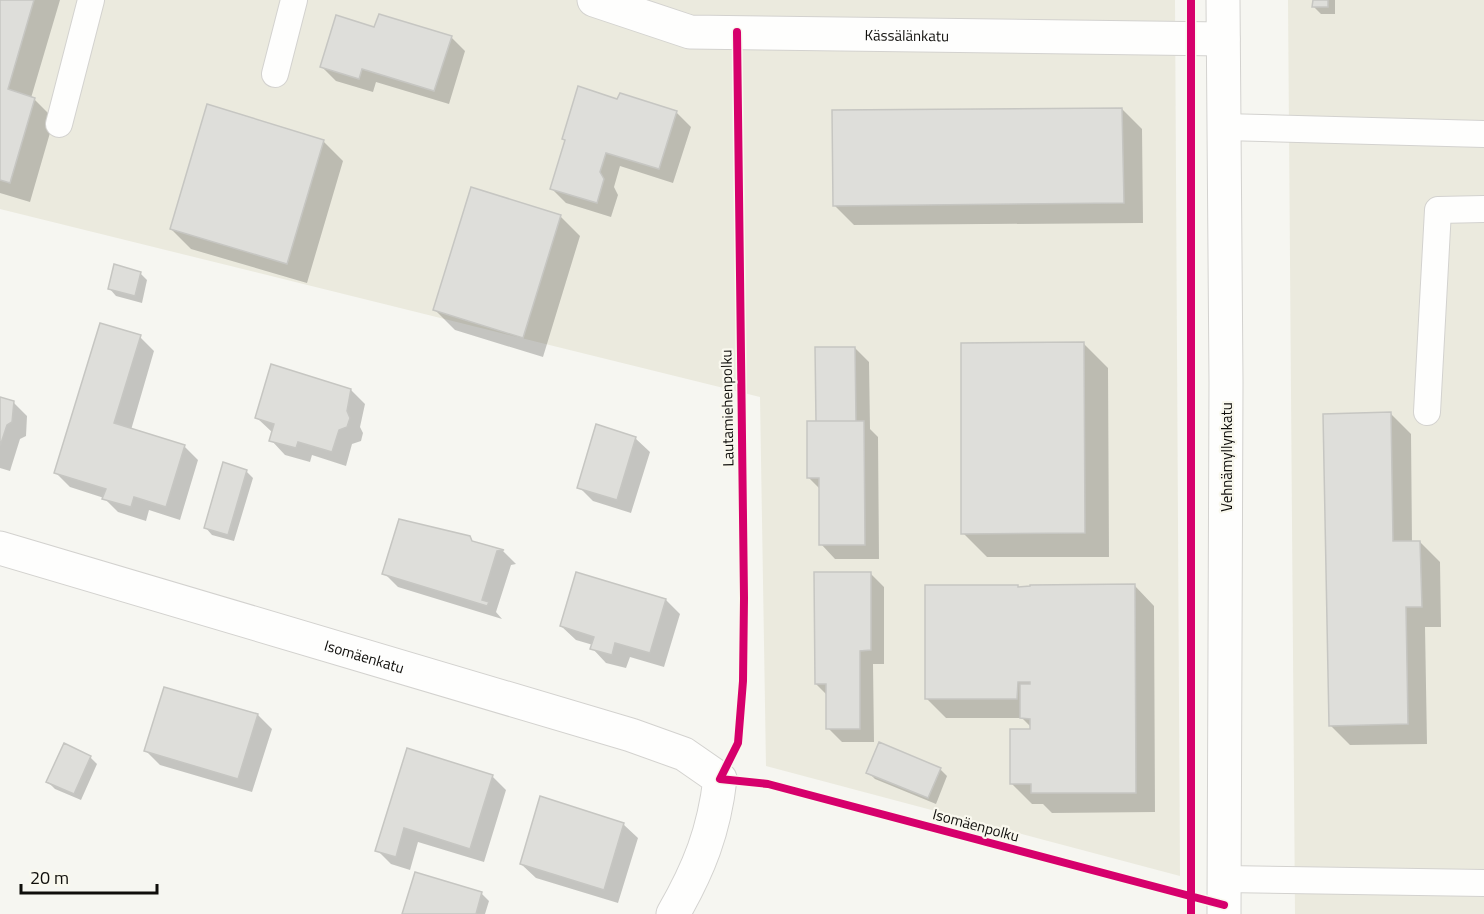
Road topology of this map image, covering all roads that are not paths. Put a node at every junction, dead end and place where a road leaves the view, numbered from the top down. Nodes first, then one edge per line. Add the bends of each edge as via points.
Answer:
1 (91, 0) edge
2 (294, 0) edge
3 (594, 0) edge
4 (1223, 0) edge
5 (1223, 39) junction
6 (275, 74) dead end
7 (59, 124) dead end
8 (1224, 127) junction
9 (1484, 134) edge
10 (1484, 208) edge
11 (1427, 412) dead end
12 (0, 548) edge
13 (1225, 879) junction
14 (1484, 883) edge
15 (673, 914) edge
16 (1224, 914) edge

1 - 7 lane
2 - 6 lane
3 - 5 street, Kässälänkatu via 690,32
4 - 5 street, Vehnämyllynkatu
5 - 8 street, Vehnämyllynkatu
8 - 9 lane
8 - 13 street, Vehnämyllynkatu
10 - 11 lane via 1438,210
12 - 15 street, Isomäenkatu via 684,754 720,779 712,831 692,881
13 - 14 lane
13 - 16 street, Vehnämyllynkatu

